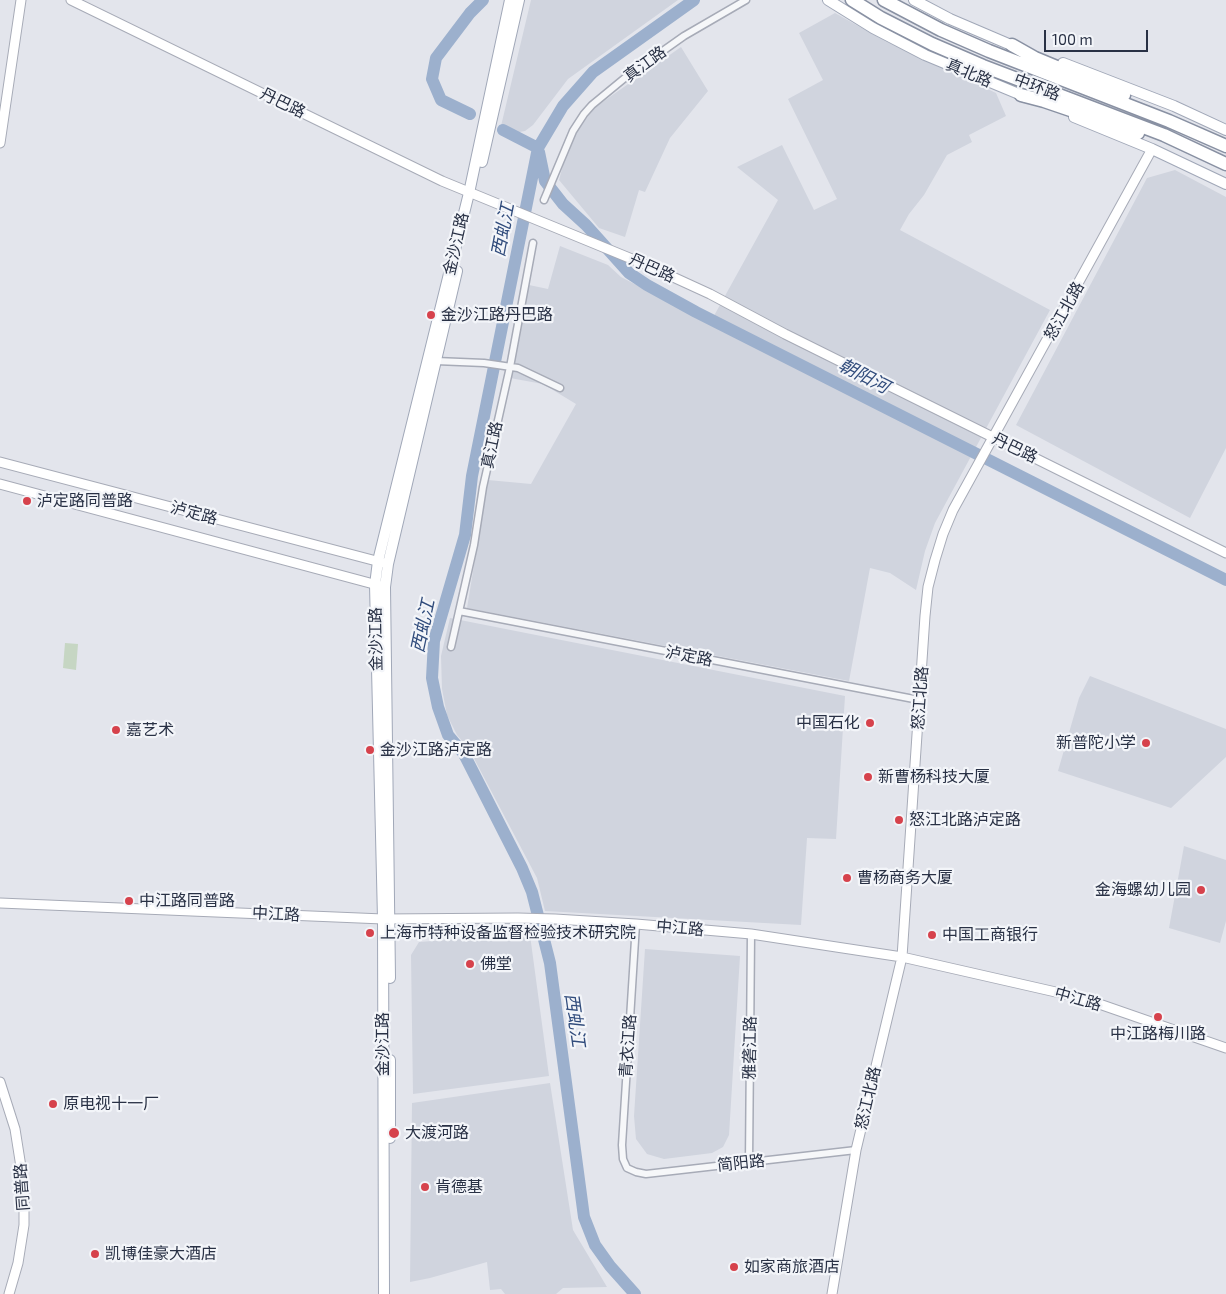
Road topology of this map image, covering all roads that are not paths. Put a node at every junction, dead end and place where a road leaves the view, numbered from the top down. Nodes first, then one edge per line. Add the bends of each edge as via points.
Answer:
1 (21, 0) edge
2 (71, 0) edge
3 (510, 0) edge
4 (519, 0) edge
5 (746, 0) edge
6 (828, 0) edge
7 (852, 0) edge
8 (884, 0) edge
9 (914, 0) edge
10 (1012, 46) junction
11 (1022, 95) junction
12 (1226, 130) edge
13 (1195, 132) junction
14 (0, 142) edge
15 (1226, 146) edge
16 (1152, 149) junction
17 (1226, 164) edge
18 (1226, 169) edge
19 (1226, 184) edge
20 (472, 194) junction
21 (544, 200) dead end
22 (533, 243) dead end
23 (436, 361) junction
24 (508, 366) junction
25 (560, 388) dead end
26 (994, 437) junction
27 (0, 462) edge
28 (0, 484) edge
29 (1226, 553) edge
30 (383, 562) junction
31 (380, 586) junction
32 (459, 611) junction
33 (451, 647) dead end
34 (919, 700) junction
35 (0, 903) edge
36 (386, 919) junction
37 (636, 924) junction
38 (751, 934) junction
39 (902, 957) junction
40 (1226, 1048) edge
41 (0, 1083) edge
42 (856, 1150) junction
43 (749, 1162) junction
44 (627, 1168) joint
45 (9, 1294) edge
46 (384, 1294) edge
47 (390, 1294) edge
48 (832, 1294) edge

1 - 14 street
2 - 20 street, 丹巴路
3 - 20 main road, 金沙江路
4 - 20 main road, 金沙江路
5 - 21 street, 真江路 via 684,36 592,105 575,127
6 - 11 main road, 真北路 via 873,28 926,54
7 - 17 highway, 中环路 via 881,18 966,59 1139,125
8 - 13 highway, 中环路 via 989,51
9 - 10 main road
10 - 12 main road via 1148,95
10 - 13 highway via 1142,103
11 - 16 main road, 真北路
11 - 18 highway via 1136,133
13 - 15 highway, 中环路
16 - 19 main road, 真北路
16 - 26 street, 怒江北路
20 - 23 main road, 金沙江路
20 - 26 street, 丹巴路 via 710,294
20 - 30 main road, 金沙江路
22 - 24 street, 真江路
23 - 24 street
23 - 30 main road, 金沙江路
24 - 25 street
24 - 32 street, 真江路
26 - 29 street, 丹巴路
26 - 34 street, 怒江北路 via 954,510 935,560 928,587
27 - 30 street, 泸定路
28 - 31 street, 泸定路
30 - 31 main road, 金沙江路
31 - 36 main road, 金沙江路
32 - 33 street, 真江路
32 - 34 street, 泸定路
34 - 39 street, 怒江北路
35 - 36 street, 中江路
36 - 37 street, 中江路 via 518,918
36 - 46 main road, 金沙江路
36 - 47 main road, 金沙江路
37 - 38 street, 中江路
37 - 44 street, 青衣江路 via 622,1145
38 - 39 street, 中江路
38 - 43 street, 雅砻江路
39 - 40 street, 中江路 via 1082,998
39 - 42 street, 怒江北路
41 - 45 street, 同普路 via 15,1129 24,1186 24,1225
42 - 43 street, 简阳路
42 - 48 street, 怒江北路
43 - 44 street, 简阳路 via 646,1174

